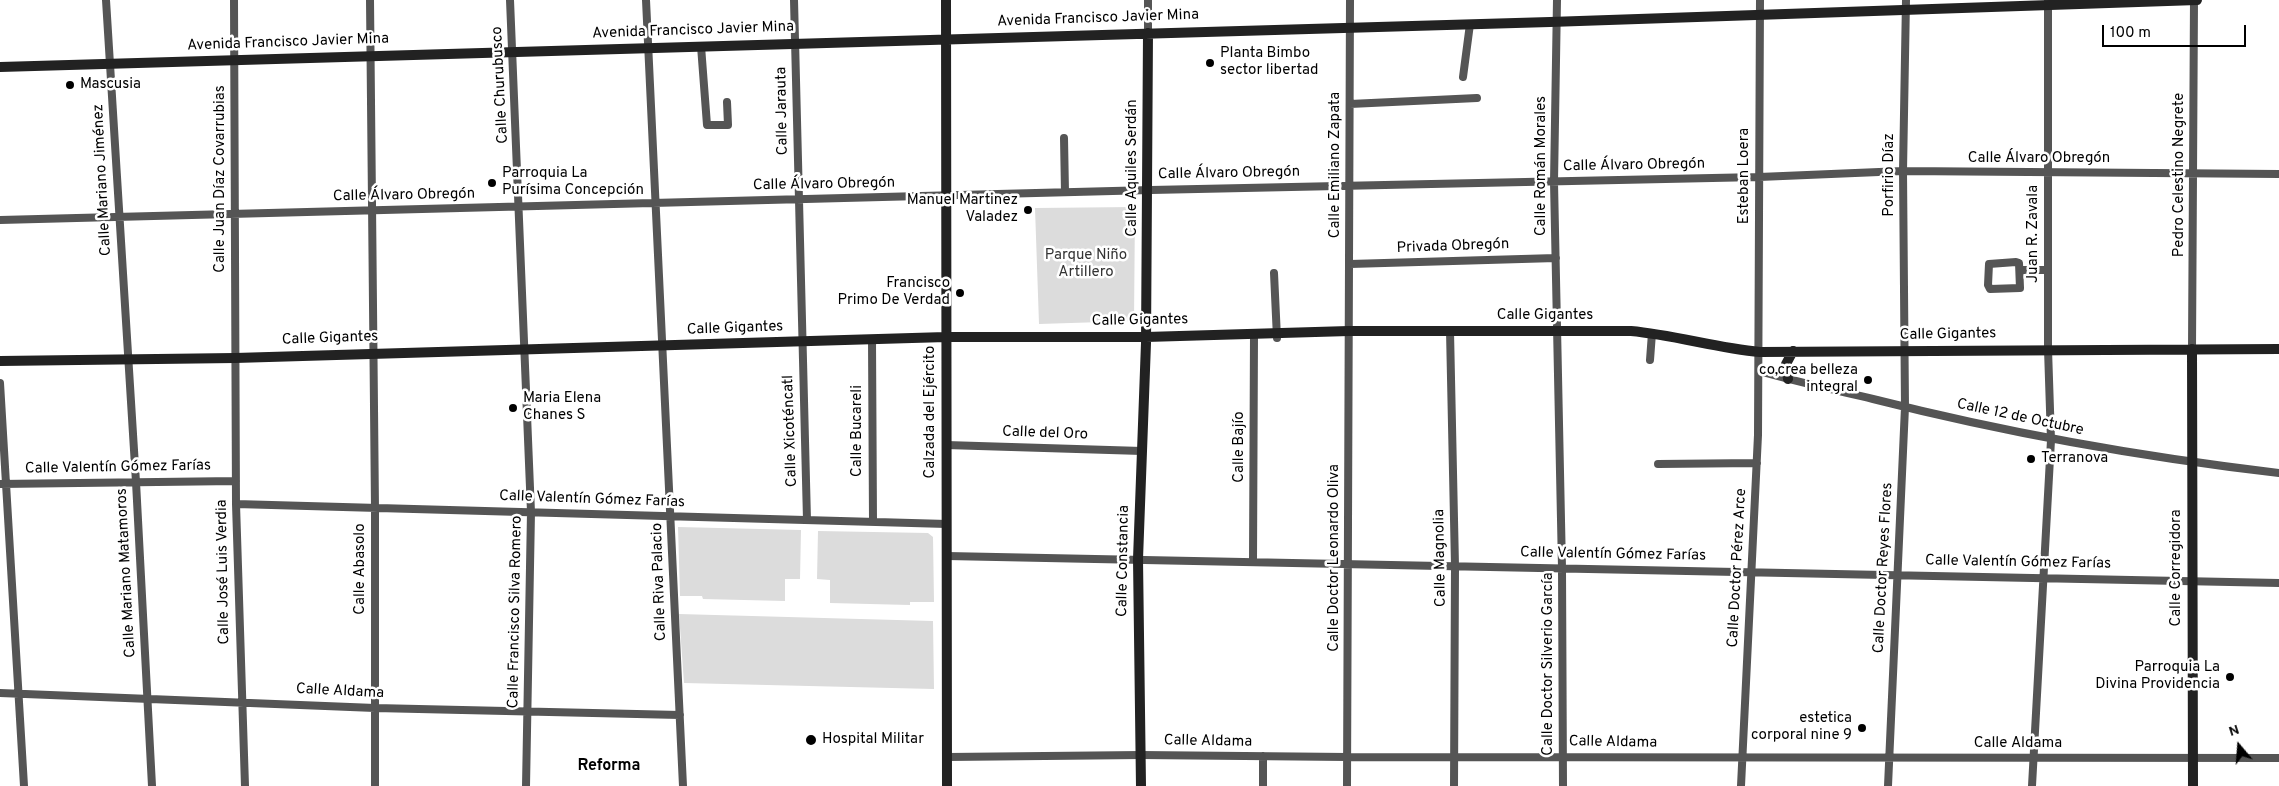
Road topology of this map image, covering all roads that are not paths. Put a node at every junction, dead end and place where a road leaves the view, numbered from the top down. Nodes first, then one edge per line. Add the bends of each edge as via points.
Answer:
1 (106, 0) edge
2 (234, 0) edge
3 (370, 0) edge
4 (510, 0) edge
5 (646, 0) edge
6 (794, 0) edge
7 (946, 0) edge
8 (1148, 0) edge
9 (1350, 0) edge
10 (1557, 0) edge
11 (1760, 0) edge
12 (2196, 0) edge
13 (2048, 2) edge
14 (1906, 4) edge
15 (1760, 14) junction
16 (1557, 22) junction
17 (1470, 24) junction
18 (1350, 27) junction
19 (1148, 33) junction
20 (946, 38) junction
21 (795, 43) junction
22 (701, 46) junction
23 (649, 47) junction
24 (513, 52) junction
25 (370, 56) junction
26 (235, 60) junction
27 (110, 64) junction
28 (0, 67) edge
29 (1463, 77) dead end
30 (1477, 98) dead end
31 (726, 102) dead end
32 (1350, 104) junction
33 (1064, 138) dead end
34 (1903, 172) junction
35 (2048, 172) junction
36 (2194, 174) junction
37 (2279, 174) edge
38 (1758, 177) junction
39 (1554, 182) junction
40 (1350, 185) junction
41 (1148, 190) junction
42 (1064, 192) junction
43 (945, 195) junction
44 (798, 199) junction
45 (656, 203) junction
46 (520, 206) junction
47 (373, 210) junction
48 (235, 214) junction
49 (119, 217) junction
50 (0, 220) edge
51 (1556, 258) junction
52 (1350, 264) junction
53 (2021, 270) junction
54 (2048, 270) junction
55 (1274, 273) dead end
56 (1450, 330) junction
57 (1349, 331) junction
58 (1557, 331) junction
59 (1652, 333) junction
60 (1254, 334) junction
61 (1276, 336) junction
62 (946, 337) junction
63 (1146, 337) junction
64 (872, 340) junction
65 (802, 342) junction
66 (663, 346) junction
67 (2048, 349) junction
68 (2192, 349) junction
69 (2279, 349) edge
70 (526, 350) junction
71 (1793, 351) junction
72 (1904, 351) junction
73 (1760, 352) junction
74 (373, 353) junction
75 (236, 358) junction
76 (127, 359) junction
77 (1650, 360) dead end
78 (0, 361) edge
79 (1759, 371) junction
80 (1788, 379) junction
81 (0, 383) edge
82 (1905, 407) junction
83 (2051, 440) junction
84 (946, 445) junction
85 (1142, 451) junction
86 (1757, 463) junction
87 (2192, 463) junction
88 (1658, 464) dead end
89 (2279, 473) edge
90 (236, 480) junction
91 (136, 482) junction
92 (3, 484) edge
93 (236, 504) junction
94 (375, 508) junction
95 (531, 512) junction
96 (672, 516) junction
97 (807, 520) junction
98 (873, 522) junction
99 (947, 524) junction
100 (947, 556) junction
101 (1138, 559) junction
102 (1253, 561) junction
103 (1348, 563) junction
104 (1456, 566) junction
105 (1562, 568) junction
106 (1752, 571) junction
107 (1897, 575) junction
108 (2042, 577) junction
109 (2192, 581) junction
110 (2279, 583) edge
111 (0, 693) edge
112 (18, 694) junction
113 (147, 698) junction
114 (241, 701) junction
115 (375, 708) junction
116 (528, 711) junction
117 (680, 715) junction
118 (1141, 755) junction
119 (1263, 756) junction
120 (1563, 756) junction
121 (948, 757) junction
122 (1347, 757) junction
123 (2193, 757) junction
124 (1454, 758) junction
125 (1743, 758) junction
126 (1890, 758) junction
127 (2034, 758) junction
128 (2279, 758) edge
129 (24, 786) edge
130 (152, 786) edge
131 (244, 786) edge
132 (375, 786) edge
133 (526, 786) edge
134 (683, 786) edge
135 (947, 786) edge
136 (1141, 786) edge
137 (1263, 786) edge
138 (1347, 786) edge
139 (1454, 786) edge
140 (1563, 786) edge
141 (1741, 786) edge
142 (1888, 786) edge
143 (2032, 786) edge
144 (2193, 786) edge

1 - 27 street, Calle Mariano Jiménez
2 - 26 street, Calle Juan Díaz Covarrubias
3 - 25 street, Calle Abasolo
4 - 24 street, Calle Churubusco
5 - 23 street, Calle Riva Palacio
6 - 21 street, Calle Jarauta
7 - 20 main road, Calzada del Ejército
8 - 19 street, Calle Aquiles Serdán
9 - 18 street, Calle Emiliano Zapata
10 - 16 street, Calle Román Morales
11 - 15 street, Esteban Loera
12 - 13 main road, Avenida Francisco Javier Mina
12 - 36 street, Pedro Celestino Negrete
13 - 14 main road, Avenida Francisco Javier Mina
13 - 35 street, Juan R. Zavala
14 - 15 main road, Avenida Francisco Javier Mina
14 - 34 street, Porfirio Díaz
15 - 16 main road, Avenida Francisco Javier Mina
15 - 38 street, Esteban Loera
16 - 17 main road, Avenida Francisco Javier Mina
16 - 39 street, Calle Román Morales
17 - 18 main road, Avenida Francisco Javier Mina
17 - 29 street
18 - 19 main road, Avenida Francisco Javier Mina
18 - 32 street, Calle Emiliano Zapata
19 - 20 main road, Avenida Francisco Javier Mina
19 - 41 main road, Calle Aquiles Serdán
20 - 21 main road, Avenida Francisco Javier Mina
20 - 43 main road, Calzada del Ejército
21 - 22 main road, Avenida Francisco Javier Mina
21 - 44 street, Calle Jarauta
22 - 23 main road, Avenida Francisco Javier Mina
22 - 31 street via 707,125 728,125
23 - 24 main road, Avenida Francisco Javier Mina
23 - 45 street, Calle Riva Palacio
24 - 25 main road, Avenida Francisco Javier Mina
24 - 46 street, Calle Churubusco
25 - 26 main road, Avenida Francisco Javier Mina
25 - 47 street, Calle Abasolo
26 - 27 main road, Avenida Francisco Javier Mina
26 - 48 street, Calle Juan Díaz Covarrubias
27 - 28 main road, Avenida Francisco Javier Mina
27 - 49 street, Calle Mariano Jiménez
30 - 32 street
32 - 40 street, Calle Emiliano Zapata
33 - 42 street
34 - 35 street, Calle Álvaro Obregón
34 - 38 street, Calle Álvaro Obregón
34 - 72 street, Porfirio Díaz
35 - 36 street, Calle Álvaro Obregón
35 - 54 street, Juan R. Zavala
36 - 37 street, Calle Álvaro Obregón
36 - 68 street, Pedro Celestino Negrete
38 - 39 street, Calle Álvaro Obregón
38 - 73 street, Esteban Loera
39 - 40 street, Calle Álvaro Obregón
39 - 51 street, Calle Román Morales
40 - 41 street, Calle Álvaro Obregón
40 - 52 street, Calle Emiliano Zapata
41 - 42 street, Calle Álvaro Obregón
41 - 63 main road, Calle Aquiles Serdán
42 - 43 street, Calle Álvaro Obregón
43 - 44 street, Calle Álvaro Obregón
43 - 62 main road, Calzada del Ejército
44 - 45 street, Calle Álvaro Obregón
44 - 65 street, Calle Jarauta
45 - 46 street, Calle Álvaro Obregón
45 - 66 street, Calle Riva Palacio
46 - 47 street, Calle Álvaro Obregón
46 - 70 street, Calle Churubusco
47 - 48 street, Calle Álvaro Obregón
47 - 74 street, Calle Abasolo
48 - 49 street, Calle Álvaro Obregón
48 - 75 street, Calle Juan Díaz Covarrubias
49 - 50 street, Calle Álvaro Obregón
49 - 76 street, Calle Mariano Jiménez
51 - 52 street, Privada Obregón
51 - 58 street, Calle Román Morales
52 - 57 street, Calle Emiliano Zapata
53 - 53 street via 2020,288 1990,289 1989,264 2016,262
53 - 54 street
54 - 67 street, Juan R. Zavala
55 - 61 street
56 - 57 main road, Calle Gigantes
56 - 58 main road, Calle Gigantes
56 - 104 street, Calle Magnolia
57 - 61 main road, Calle Gigantes
57 - 103 street, Calle Doctor Leonardo Oliva
58 - 59 main road, Calle Gigantes
58 - 105 street, Calle Doctor Silverio García
59 - 73 main road, Calle Gigantes
59 - 77 street
60 - 61 main road, Calle Gigantes
60 - 63 main road, Calle Gigantes
60 - 102 street, Calle Bajío
62 - 63 main road, Calle Gigantes
62 - 64 main road, Calle Gigantes
62 - 84 main road, Calzada del Ejército
63 - 85 main road, Calle Constancia
64 - 65 main road, Calle Gigantes
64 - 98 street, Calle Bucareli
65 - 66 main road, Calle Gigantes
65 - 97 street, Calle Xicoténcatl
66 - 70 main road, Calle Gigantes
66 - 96 street, Calle Riva Palacio
67 - 68 main road, Calle Gigantes
67 - 72 main road, Calle Gigantes
67 - 83 street, Juan R. Zavala
68 - 69 main road, Calle Gigantes
68 - 87 main road, Calle Corregidora
70 - 74 main road, Calle Gigantes
70 - 95 street, Calle Francisco Silva Romero
71 - 72 main road, Calle Gigantes
71 - 73 main road, Calle Gigantes
71 - 80 main road via 1786,364
72 - 82 street, Calle Doctor Reyes Flores
73 - 79 street, Calle Doctor Pérez Arce
74 - 75 main road, Calle Gigantes
74 - 94 street, Calle Abasolo
75 - 76 main road, Calle Gigantes
75 - 90 street, Calle José Luis Verdia
76 - 78 main road, Calle Gigantes
76 - 91 street, Calle Mariano Matamoros
79 - 80 street, Calle 12 de Octubre
79 - 86 street, Calle Doctor Pérez Arce
80 - 82 street, Calle 12 de Octubre
81 - 92 street
82 - 83 street, Calle 12 de Octubre
82 - 107 street, Calle Doctor Reyes Flores
83 - 87 street, Calle 12 de Octubre
83 - 108 street, Juan R. Zavala
84 - 85 street, Calle del Oro
84 - 99 main road, Calzada del Ejército
85 - 101 main road, Calle Constancia
86 - 88 street
86 - 106 street, Calle Doctor Pérez Arce
87 - 89 street, Calle 12 de Octubre
87 - 109 main road, Calle Corregidora
90 - 91 street, Calle Valentín Gómez Farías
90 - 93 street, Calle José Luis Verdia
91 - 92 street, Calle Valentín Gómez Farías
91 - 113 street, Calle Mariano Matamoros
92 - 112 street
93 - 94 street, Calle Valentín Gómez Farías
93 - 114 street, Calle José Luis Verdia
94 - 95 street, Calle Valentín Gómez Farías
94 - 115 street, Calle Abasolo
95 - 96 street, Calle Valentín Gómez Farías
95 - 116 street, Calle Francisco Silva Romero
96 - 97 street, Calle Valentín Gómez Farías
96 - 117 street, Calle Riva Palacio
97 - 98 street, Calle Valentín Gómez Farías
98 - 99 street, Calle Valentín Gómez Farías
99 - 100 main road, Calzada del Ejército
100 - 101 street, Calle Valentín Gómez Farías
100 - 121 main road, Calzada del Ejército
101 - 102 street, Calle Valentín Gómez Farías
101 - 118 main road, Calle Constancia
102 - 103 street, Calle Valentín Gómez Farías
103 - 104 street, Calle Valentín Gómez Farías
103 - 122 street, Calle Doctor Leonardo Oliva
104 - 105 street, Calle Valentín Gómez Farías
104 - 124 street, Calle Magnolia
105 - 106 street, Calle Valentín Gómez Farías
105 - 120 street, Calle Doctor Silverio García
106 - 107 street, Calle Valentín Gómez Farías
106 - 125 street, Calle Doctor Pérez Arce
107 - 108 street, Calle Valentín Gómez Farías
107 - 126 street, Calle Doctor Reyes Flores
108 - 109 street, Calle Valentín Gómez Farías
108 - 127 street, Juan R. Zavala
109 - 110 street, Calle Valentín Gómez Farías
109 - 123 main road, Calle Corregidora
111 - 112 street, Calle Aldama
112 - 113 street, Calle Aldama
112 - 129 street
113 - 114 street, Calle Aldama
113 - 130 street, Calle Mariano Matamoros
114 - 115 street, Calle Aldama
114 - 131 street, Calle José Luis Verdia
115 - 116 street, Calle Aldama
115 - 132 street, Calle Abasolo
116 - 117 street, Calle Aldama
116 - 133 street, Calle Francisco Silva Romero
117 - 134 street, Calle Riva Palacio
118 - 119 street, Calle Aldama
118 - 121 street, Calle Aldama
118 - 136 main road, Calle Constancia
119 - 122 street, Calle Aldama
119 - 137 street
120 - 124 street, Calle Aldama
120 - 125 street, Calle Aldama
120 - 140 street, Calle Doctor Silverio García
121 - 135 main road, Calzada del Ejército
122 - 124 street, Calle Aldama
122 - 138 street, Calle Doctor Leonardo Oliva
123 - 127 street, Calle Aldama
123 - 128 street, Calle Aldama
123 - 144 main road, Calle Corregidora
124 - 139 street, Calle Magnolia
125 - 126 street, Calle Aldama
125 - 141 street, Calle Doctor Pérez Arce
126 - 127 street, Calle Aldama
126 - 142 street, Calle Doctor Reyes Flores
127 - 143 street, Juan R. Zavala

